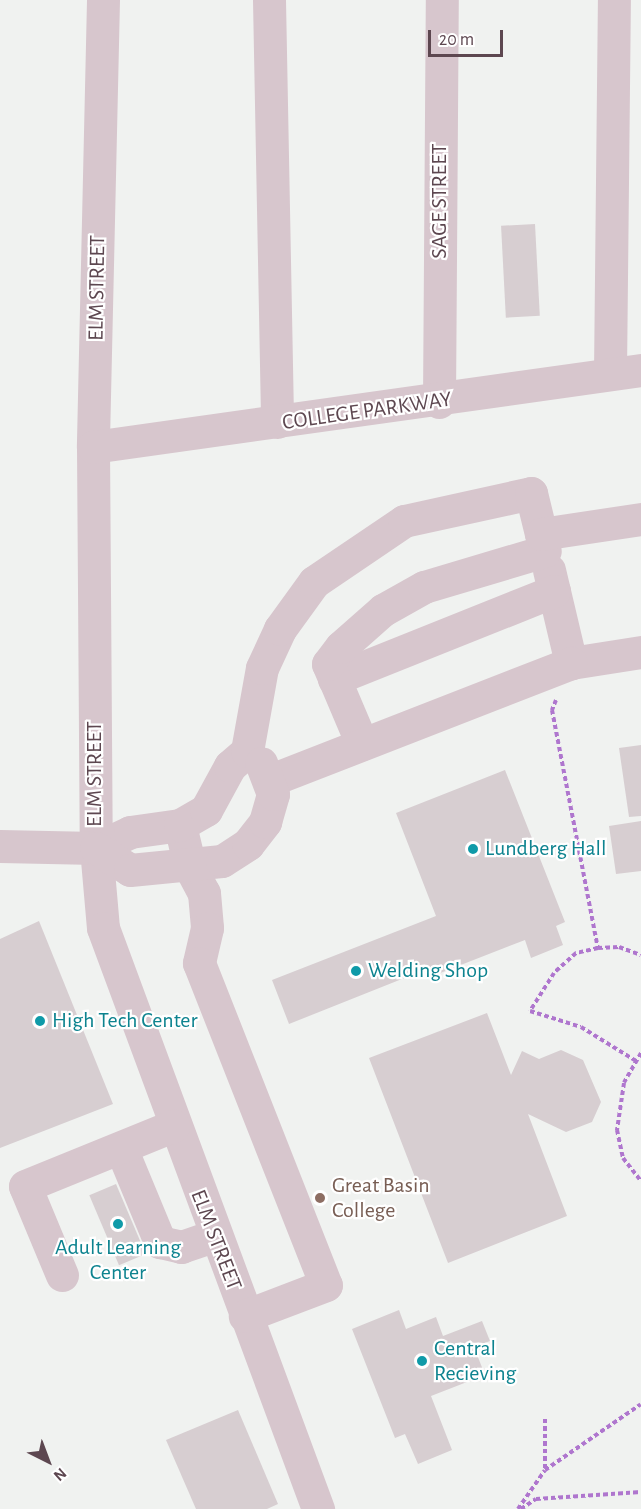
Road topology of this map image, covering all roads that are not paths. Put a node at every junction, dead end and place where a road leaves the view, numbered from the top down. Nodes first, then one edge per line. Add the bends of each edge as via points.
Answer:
1 (103, 0) edge
2 (269, 0) edge
3 (442, 0) edge
4 (614, 0) edge
5 (625, 371) edge
6 (439, 402) junction
7 (277, 423) junction
8 (93, 447) junction
9 (641, 519) edge
10 (543, 543) junction
11 (554, 591) junction
12 (641, 652) edge
13 (571, 663) junction
14 (334, 679) junction
15 (362, 744) junction
16 (247, 751) junction
17 (271, 780) junction
18 (180, 825) junction
19 (0, 846) edge
20 (96, 848) junction
21 (190, 867) junction
22 (173, 1126) junction
23 (121, 1148) junction
24 (214, 1235) junction
25 (62, 1275) dead end
26 (245, 1316) junction
27 (318, 1509) edge

1 - 8 street, ELM STREET
2 - 7 street
3 - 6 street, SAGE STREET
4 - 5 street
5 - 6 street, COLLEGE PARKWAY
6 - 7 street, COLLEGE PARKWAY
7 - 8 street, COLLEGE PARKWAY
8 - 20 street, ELM STREET
9 - 10 street
10 - 11 street
10 - 14 street via 424,587 383,610 328,664
10 - 16 street via 531,493 404,521 370,540 315,582 280,629 262,668
11 - 13 street
11 - 14 street
12 - 13 street
13 - 15 street
14 - 15 street
15 - 17 street
16 - 17 street via 266,767
16 - 18 street via 230,766 206,810
17 - 21 street via 273,794 265,822 248,844 222,861
18 - 20 street via 130,832
18 - 21 street
19 - 20 street
20 - 21 street via 130,870
20 - 22 street, ELM STREET via 103,928 114,968
21 - 26 street via 204,893 207,928 199,963 326,1285
22 - 23 street
22 - 24 street, ELM STREET
23 - 24 street via 160,1242 181,1247
23 - 25 street via 25,1186
24 - 26 street, ELM STREET
26 - 27 street, ELM STREET

